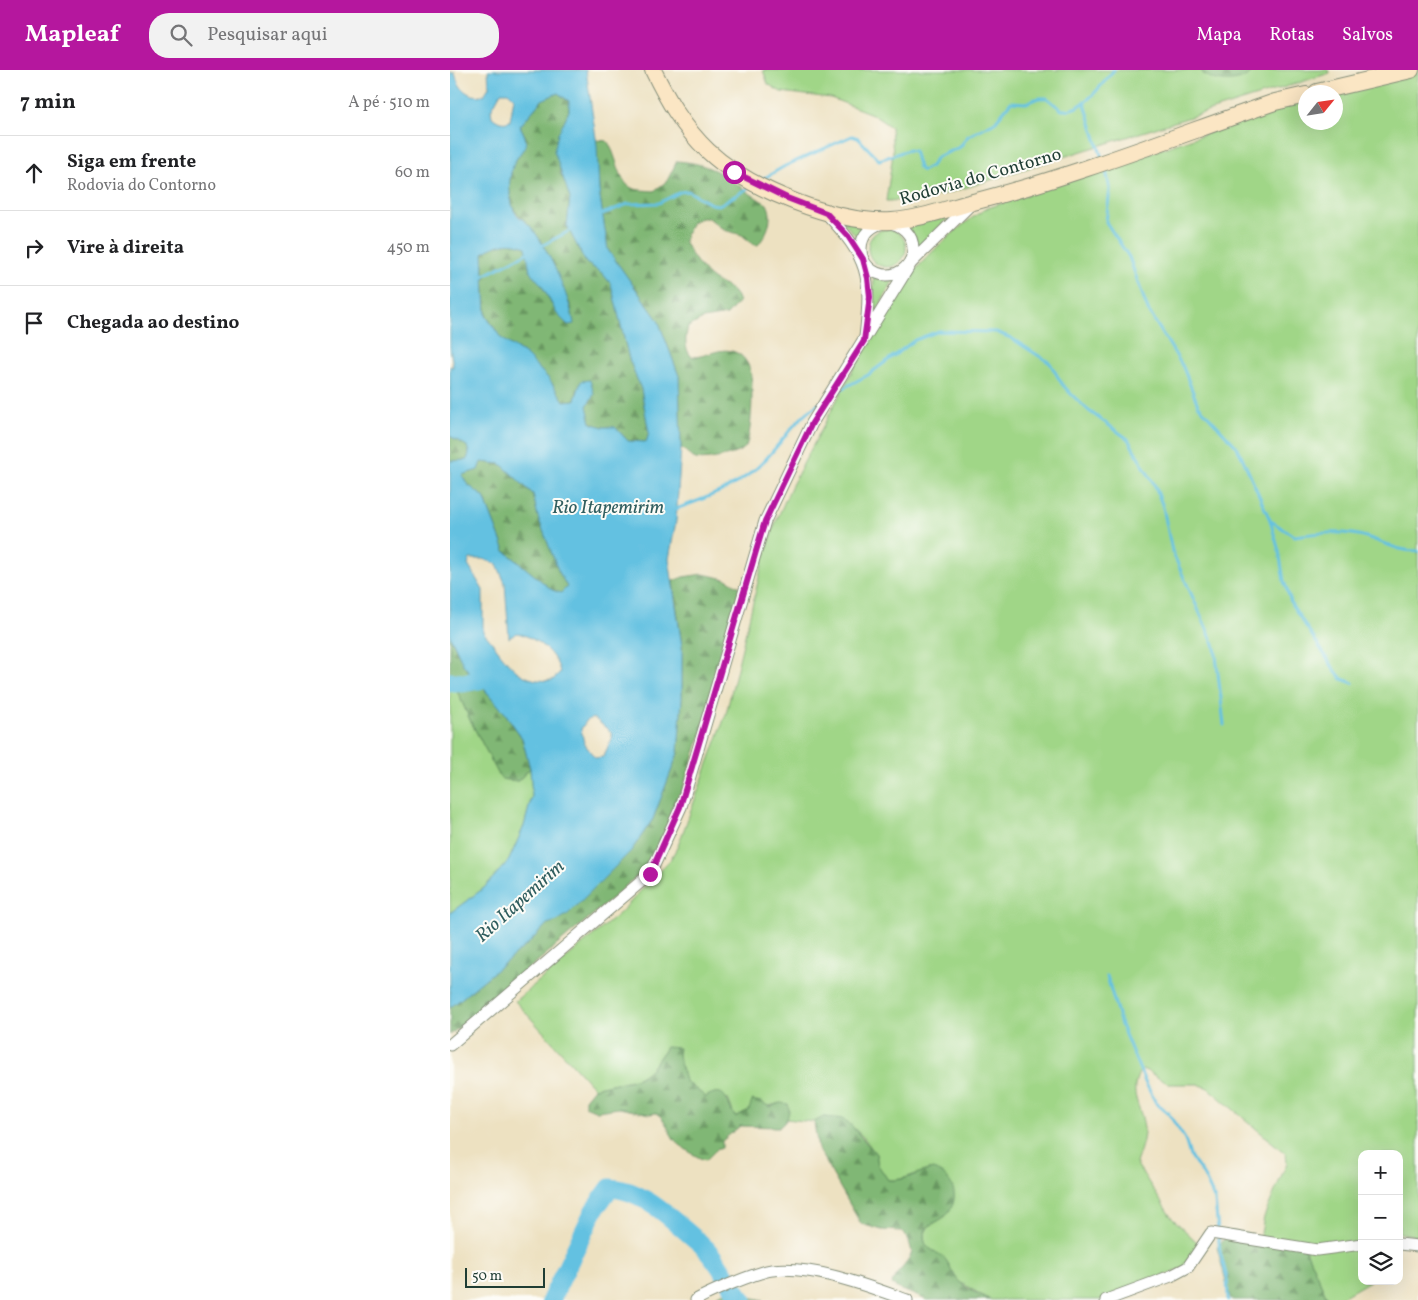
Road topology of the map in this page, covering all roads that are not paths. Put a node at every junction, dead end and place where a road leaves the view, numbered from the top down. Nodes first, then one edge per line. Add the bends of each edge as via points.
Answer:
1 (653, 70) edge
2 (1411, 70) edge
3 (1343, 86) edge
4 (1298, 97) edge
5 (973, 202) junction
6 (826, 213) junction
7 (890, 221) junction
8 (863, 259) junction
9 (911, 263) junction
10 (864, 341) junction
11 (450, 1045) edge
12 (1403, 1244) edge
13 (1358, 1245) edge
14 (1418, 1246) edge
15 (696, 1300) edge
16 (907, 1300) edge
17 (1106, 1300) edge

1 - 6 main road, Rodovia do Contorno via 672,109 708,151 734,172
2 - 3 main road
4 - 5 main road, Rodovia do Contorno via 1009,193
5 - 7 main road, Rodovia do Contorno
5 - 9 street
6 - 7 main road, Rodovia do Contorno
6 - 8 street via 848,236
7 - 8 street via 874,226 864,237
7 - 9 street via 910,238
8 - 9 street via 873,271 888,275 896,274
8 - 10 street via 870,297
9 - 10 street
10 - 11 street via 812,423 765,521 680,807 650,874
12 - 14 street
13 - 17 street via 1317,1250 1211,1232 1188,1267
15 - 16 street via 711,1291 771,1270 821,1273

